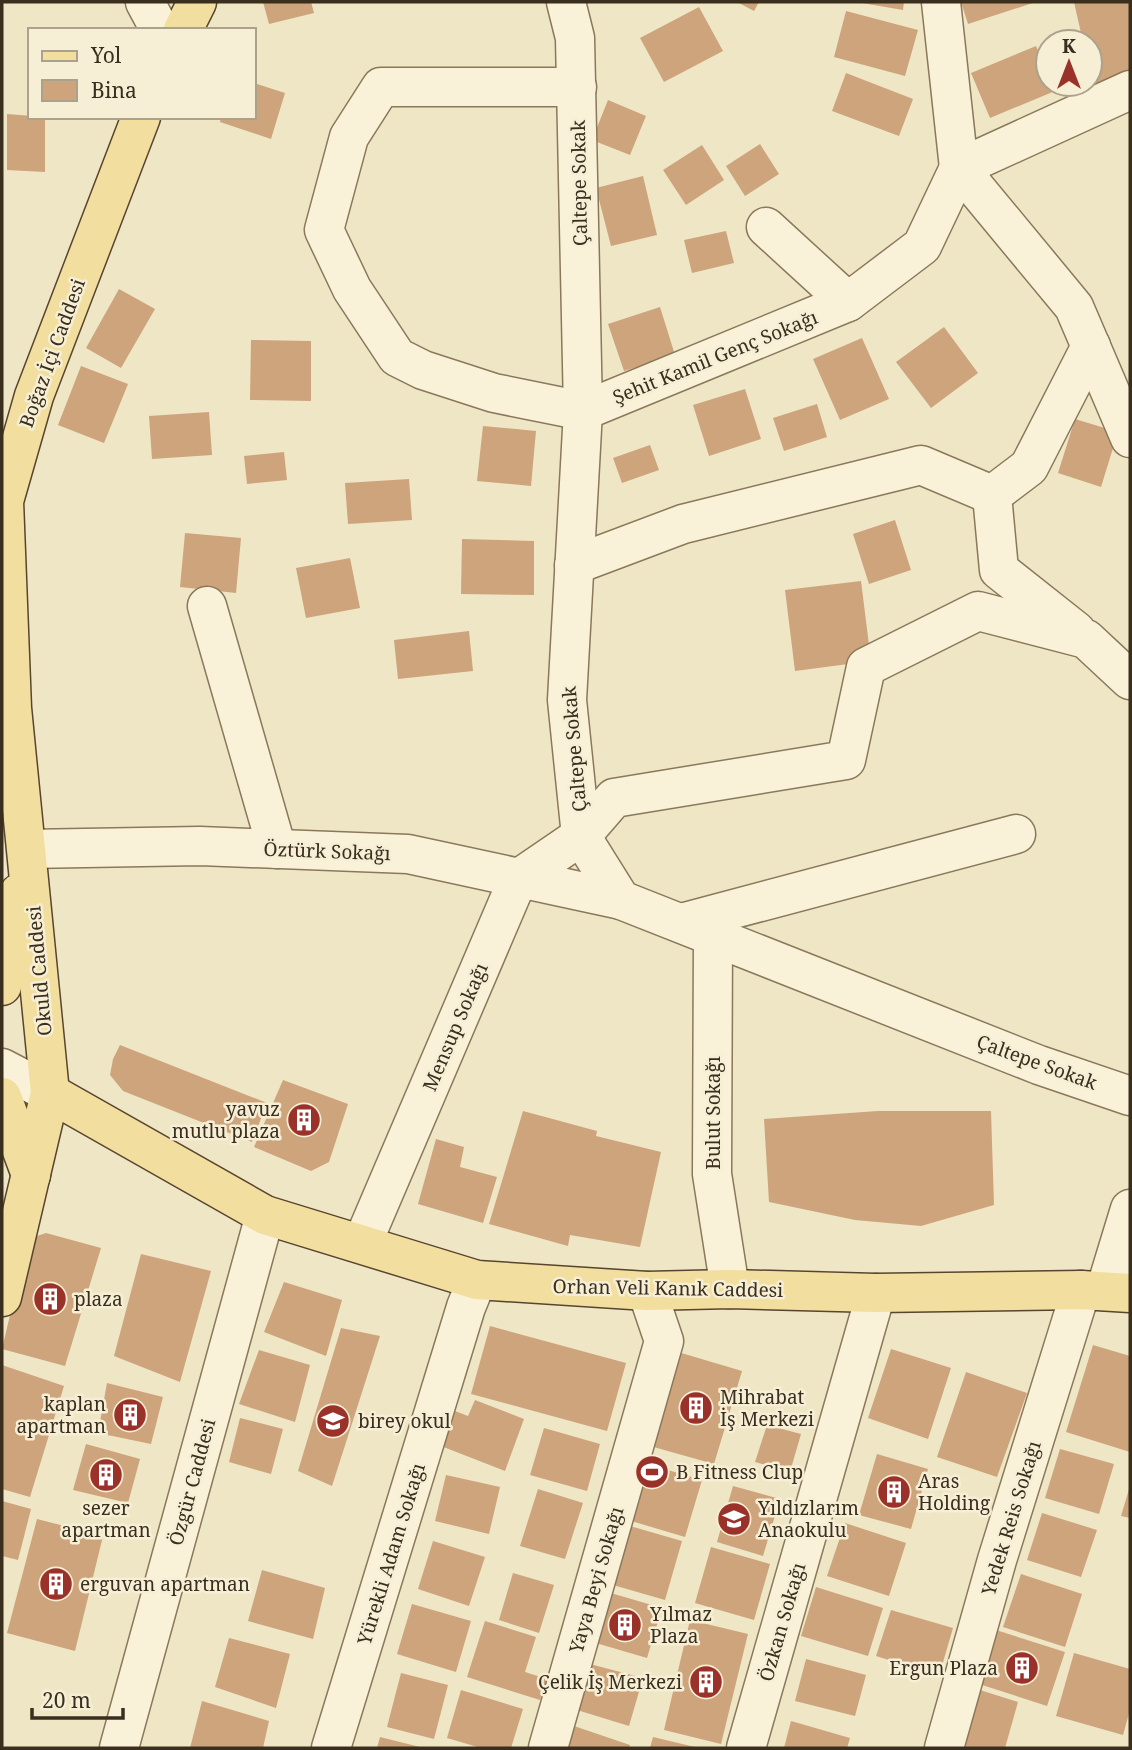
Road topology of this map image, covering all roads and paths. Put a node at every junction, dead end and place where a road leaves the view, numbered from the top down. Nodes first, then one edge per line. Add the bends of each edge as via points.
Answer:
1 (145, 2) edge
2 (197, 2) edge
3 (566, 2) edge
4 (941, 2) edge
5 (159, 28) edge
6 (184, 28) edge
7 (577, 87) junction
8 (1130, 90) edge
9 (140, 119) edge
10 (960, 168) junction
11 (766, 227) dead end
12 (848, 302) junction
13 (1091, 346) junction
14 (583, 411) junction
15 (1129, 430) edge
16 (992, 495) junction
17 (574, 565) junction
18 (208, 606) dead end
19 (1086, 639) junction
20 (1130, 680) edge
21 (1016, 834) dead end
22 (581, 836) junction
23 (27, 849) junction
24 (277, 849) junction
25 (518, 879) junction
26 (621, 900) junction
27 (697, 930) junction
28 (2, 986) edge
29 (2, 1068) edge
30 (50, 1093) junction
31 (1130, 1096) edge
32 (2, 1097) edge
33 (32, 1175) junction
34 (1130, 1209) edge
35 (265, 1215) junction
36 (362, 1244) junction
37 (477, 1280) junction
38 (730, 1289) junction
39 (647, 1291) junction
40 (1106, 1291) edge
41 (876, 1293) junction
42 (2, 1297) edge
43 (119, 1748) edge
44 (331, 1748) edge
45 (548, 1748) edge
46 (746, 1748) edge
47 (944, 1748) edge

1 - 5 street
2 - 6 main road
3 - 7 street, Çaltepe Sokak via 575,38
4 - 10 street
7 - 14 street, Çaltepe Sokak
7 - 14 street via 381,88 349,137 324,230 352,289 397,357 494,393
8 - 10 street
9 - 23 main road, Boğaz İçi Caddesi via 34,396 4,501 12,708
10 - 12 street, Şehit Kamil Genç Sokağı via 922,246
10 - 13 street via 1074,307
11 - 12 street, Şehit Kamil Genç Sokağı
12 - 14 street, Şehit Kamil Genç Sokağı
13 - 15 street
13 - 16 street via 1029,467
14 - 17 street, Çaltepe Sokak
16 - 17 street via 921,465 683,524
16 - 19 street via 999,570
17 - 22 street, Çaltepe Sokak via 567,700
18 - 24 street
19 - 20 street
19 - 22 street via 978,611 866,667 846,760 614,798
21 - 27 street
22 - 25 street
22 - 26 street, Çaltepe Sokak
23 - 24 street, Öztürk Sokağı
23 - 28 main road
23 - 30 main road, Okuld Caddesi
24 - 25 street, Öztürk Sokağı via 408,854
25 - 26 street, Öztürk Sokağı
25 - 36 street, Mensup Sokağı
26 - 27 street, Çaltepe Sokak
27 - 31 street, Çaltepe Sokak via 1039,1065
27 - 38 street, Bulut Sokağı via 712,1174
29 - 30 street, Orhan Veli Kanık Caddesi
30 - 33 main road, Okuld Caddesi
30 - 35 main road, Orhan Veli Kanık Caddesi
32 - 33 main road
33 - 42 main road, Okuld Caddesi
34 - 40 street
35 - 36 main road, Orhan Veli Kanık Caddesi
35 - 43 street, Özgür Caddesi
36 - 37 main road, Orhan Veli Kanık Caddesi
37 - 39 main road, Orhan Veli Kanık Caddesi
37 - 44 street, Yürekli Adam Sokağı
38 - 39 main road, Orhan Veli Kanık Caddesi
38 - 41 main road, Orhan Veli Kanık Caddesi
39 - 45 street, Yaya Beyi Sokağı via 664,1341
40 - 41 main road, Orhan Veli Kanık Caddesi
40 - 47 street, Yedek Reis Sokağı via 997,1560
41 - 46 street, Özkan Sokağı

